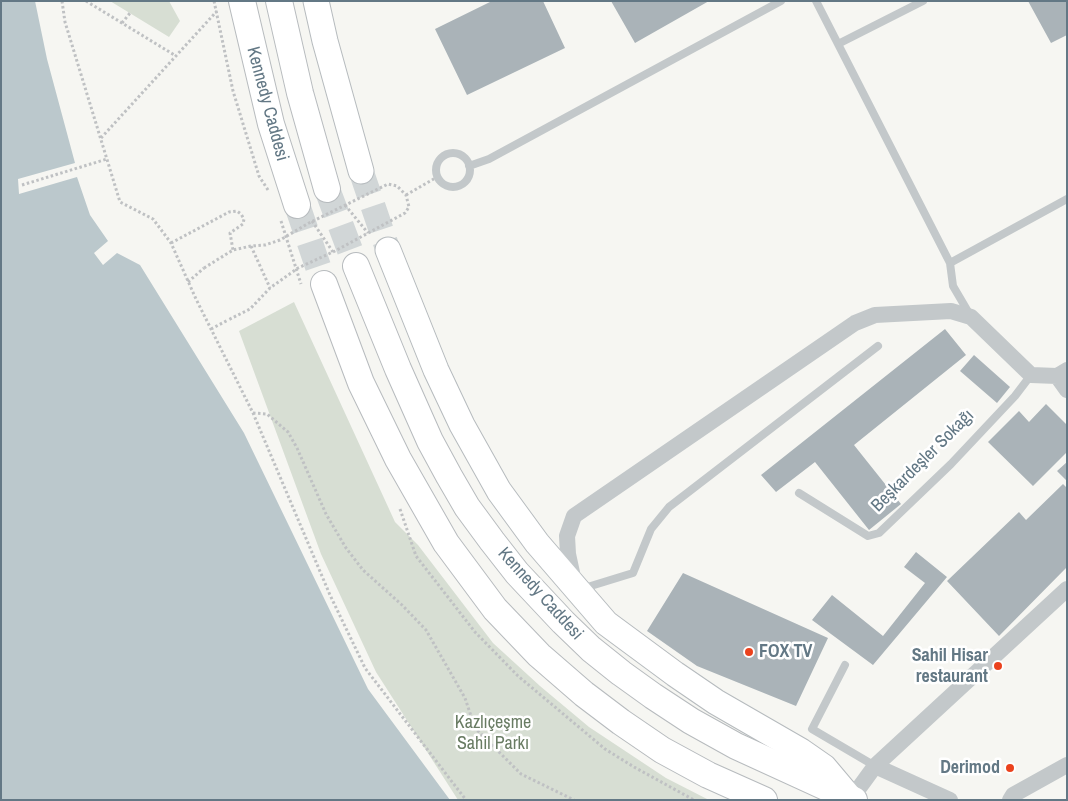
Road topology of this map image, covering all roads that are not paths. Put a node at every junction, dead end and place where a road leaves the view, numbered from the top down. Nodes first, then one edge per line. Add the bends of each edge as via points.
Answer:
1 (279, 1) edge
2 (316, 1) edge
3 (781, 1) edge
4 (816, 1) edge
5 (923, 1) edge
6 (232, 4) edge
7 (838, 44) junction
8 (469, 166) junction
9 (361, 171) tunnel mouth
10 (336, 197) tunnel mouth
11 (1067, 199) edge
12 (296, 215) tunnel mouth
13 (388, 250) tunnel mouth
14 (950, 263) junction
15 (356, 266) tunnel mouth
16 (313, 284) tunnel mouth
17 (971, 317) junction
18 (878, 346) dead end
19 (1062, 373) edge
20 (1031, 375) junction
21 (1067, 390) edge
22 (798, 492) dead end
23 (1067, 588) edge
24 (576, 590) junction
25 (845, 665) dead end
26 (1067, 765) edge
27 (876, 766) junction
28 (853, 799) edge
29 (764, 800) edge
30 (950, 800) edge
31 (1010, 800) edge

1 - 10 highway, Kennedy Caddesi via 300,93
2 - 9 main road
3 - 8 lane via 489,159
4 - 7 lane
5 - 7 lane
6 - 12 highway, Kennedy Caddesi
7 - 14 lane
8 - 8 lane via 467,178 458,186 446,185 437,177 436,165 450,153 462,156
11 - 14 lane
13 - 24 main road via 436,370 480,459 537,543
14 - 17 lane via 953,286
15 - 28 highway, Kennedy Caddesi via 430,441 467,507 523,579 591,649 653,696 736,746
16 - 29 highway via 398,459 446,543 495,609 539,654 621,722 662,750
17 - 20 street
17 - 24 street via 951,311 875,315 855,323 574,516 567,536
18 - 24 lane via 669,507 651,529 633,572
19 - 20 street
19 - 21 street
20 - 22 lane, Beşkardeşler Sokağı via 1016,396 951,464 879,533 868,536
23 - 27 street
24 - 28 main road via 606,623 636,646 716,702 824,767
25 - 27 lane via 812,729
26 - 31 street via 1013,795
27 - 28 street
27 - 30 street

